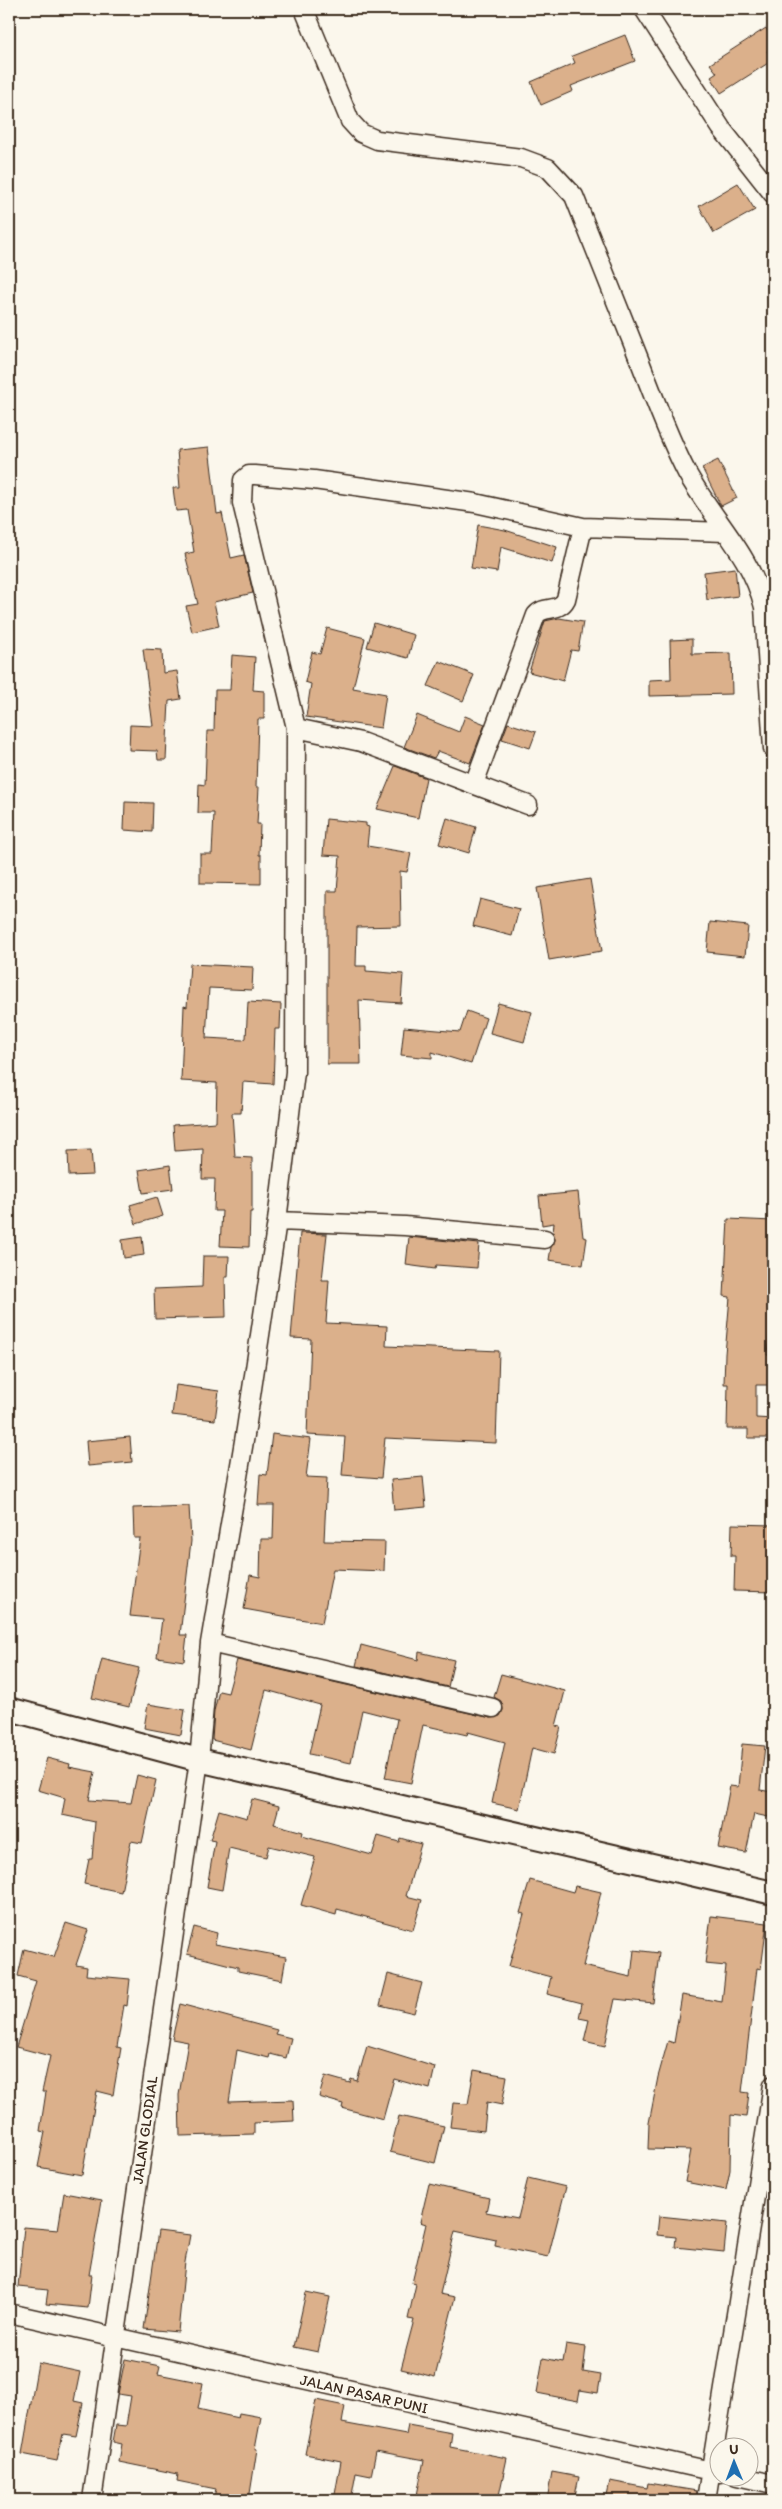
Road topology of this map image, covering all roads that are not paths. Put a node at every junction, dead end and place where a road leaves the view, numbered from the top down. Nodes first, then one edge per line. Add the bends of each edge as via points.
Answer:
1 (304, 9) edge
2 (644, 9) edge
3 (773, 194) edge
4 (583, 527) junction
5 (725, 532) junction
6 (296, 728) junction
7 (773, 749) edge
8 (474, 784) junction
9 (528, 805) dead end
10 (277, 1221) junction
11 (545, 1239) dead end
12 (210, 1643) junction
13 (493, 1708) dead end
14 (9, 1709) edge
15 (200, 1760) junction
16 (773, 1892) edge
17 (773, 2085) edge
18 (9, 2313) edge
19 (115, 2335) junction
20 (720, 2436) edge
21 (710, 2471) edge
22 (760, 2481) edge
23 (773, 2484) edge
24 (710, 2486) edge
25 (92, 2500) edge
26 (706, 2500) edge

1 - 5 street via 350,120 361,133 377,140 521,158 548,168 574,196 665,427 688,474
2 - 3 street via 722,128
4 - 5 street
4 - 6 street, JALAN GLODIAL via 428,496 314,480 255,475 245,478 242,503
4 - 8 street via 566,599 559,607 539,611 536,615
5 - 7 street via 742,553 764,607
6 - 8 street via 361,742
6 - 10 street, JALAN GLODIAL via 295,1072
8 - 9 street
10 - 11 street via 423,1227
10 - 12 street, JALAN GLODIAL
12 - 13 street
12 - 15 street, JALAN GLODIAL
14 - 15 street
15 - 16 street
15 - 19 street, JALAN GLODIAL
17 - 20 street
18 - 19 street, JALAN PASAR PUNI
19 - 21 street, JALAN PASAR PUNI
19 - 25 street, JALAN GLODIAL
22 - 23 street
24 - 26 street

